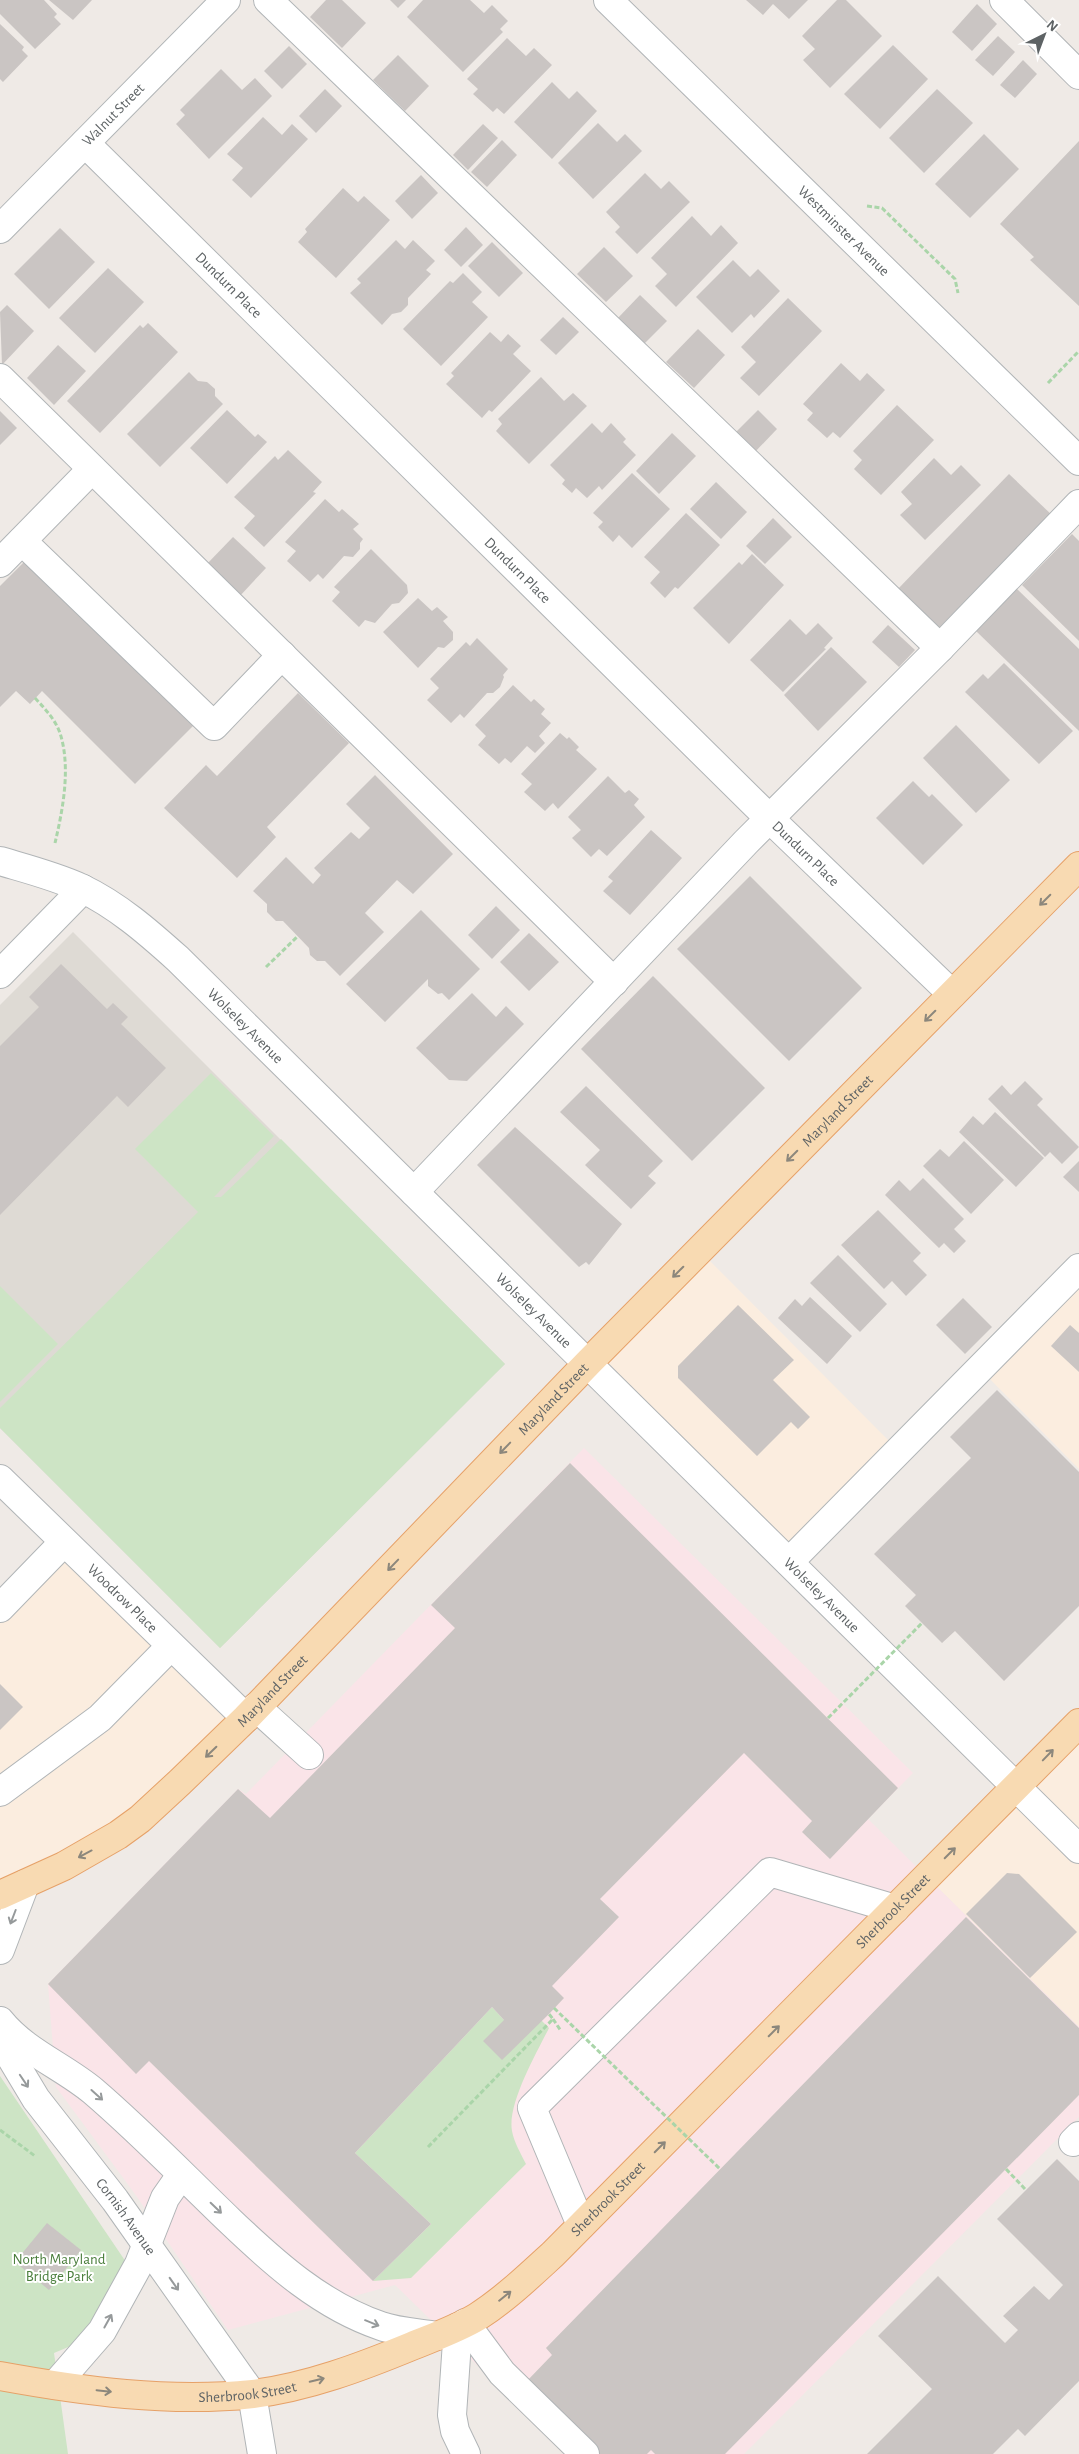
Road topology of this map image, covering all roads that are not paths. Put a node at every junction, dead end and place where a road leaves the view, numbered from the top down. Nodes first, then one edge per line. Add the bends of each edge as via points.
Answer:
1 (226, 0) edge
2 (268, 0) edge
3 (608, 0) edge
4 (1004, 0) edge
5 (1079, 75) edge
6 (85, 143) junction
7 (0, 229) edge
8 (0, 378) edge
9 (1079, 462) edge
10 (92, 469) junction
11 (1079, 504) edge
12 (22, 541) junction
13 (0, 563) edge
14 (940, 648) junction
15 (282, 655) junction
16 (769, 818) junction
17 (0, 861) edge
18 (1079, 866) edge
19 (83, 889) junction
20 (0, 974) edge
21 (614, 982) junction
22 (952, 994) junction
23 (414, 1192) junction
24 (1079, 1268) edge
25 (588, 1363) junction
26 (0, 1479) edge
27 (64, 1542) junction
28 (790, 1562) junction
29 (0, 1608) edge
30 (170, 1647) junction
31 (251, 1713) junction
32 (1079, 1724) edge
33 (309, 1754) dead end
34 (1016, 1788) junction
35 (0, 1792) edge
36 (1079, 1849) edge
37 (25, 1884) junction
38 (0, 1895) edge
39 (895, 1909) junction
40 (0, 1950) edge
41 (0, 2022) edge
42 (0, 2039) edge
43 (181, 2174) junction
44 (581, 2225) junction
45 (147, 2244) junction
46 (453, 2329) junction
47 (0, 2376) edge
48 (52, 2385) junction
49 (252, 2394) junction
50 (262, 2454) edge
51 (466, 2454) edge
52 (585, 2454) edge

1 - 6 street, Walnut Street
2 - 14 street
3 - 9 street, Westminster Avenue
4 - 5 street
6 - 7 street, Walnut Street
6 - 16 street, Dundurn Place
8 - 10 street
10 - 12 street
10 - 15 street
11 - 14 street
12 - 13 street
12 - 15 street via 214,726
14 - 16 street
15 - 21 street
16 - 21 street
16 - 22 street, Dundurn Place
17 - 19 street, Wolseley Avenue
18 -> 22 main road, Maryland Street
19 - 20 street
19 - 23 street, Wolseley Avenue via 131,919 178,958
21 - 23 street
22 -> 25 main road, Maryland Street
23 - 25 street, Wolseley Avenue
24 - 28 street
25 - 28 street, Wolseley Avenue
25 -> 31 main road, Maryland Street
26 - 27 street, Woodrow Place
27 - 29 street
27 - 30 street, Woodrow Place
28 - 34 street, Wolseley Avenue
30 - 31 street, Woodrow Place
30 - 35 street via 100,1718
31 - 33 street, Woodrow Place
31 -> 37 main road, Maryland Street via 140,1819 94,1850
34 -> 32 main road, Sherbrook Street
34 - 36 street, Wolseley Avenue
39 -> 34 main road, Sherbrook Street
37 - 38 main road, Maryland Street
37 -> 40 street
44 -> 39 main road, Sherbrook Street
39 - 44 street via 770,1872 532,2108
41 -> 43 street via 25,2046 59,2065 94,2092
42 -> 45 street, Cornish Avenue via 36,2099
43 - 45 street via 165,2198
43 -> 46 street via 262,2251 328,2302 383,2327
46 -> 44 main road, Sherbrook Street via 508,2294
48 -> 45 street via 102,2331
45 -> 49 street, Cornish Avenue
49 -> 46 main road, Sherbrook Street via 340,2374
46 - 51 street via 452,2415
46 - 52 street
47 - 48 main road, Sherbrook Street
48 -> 49 main road, Sherbrook Street via 142,2395
49 - 50 street

